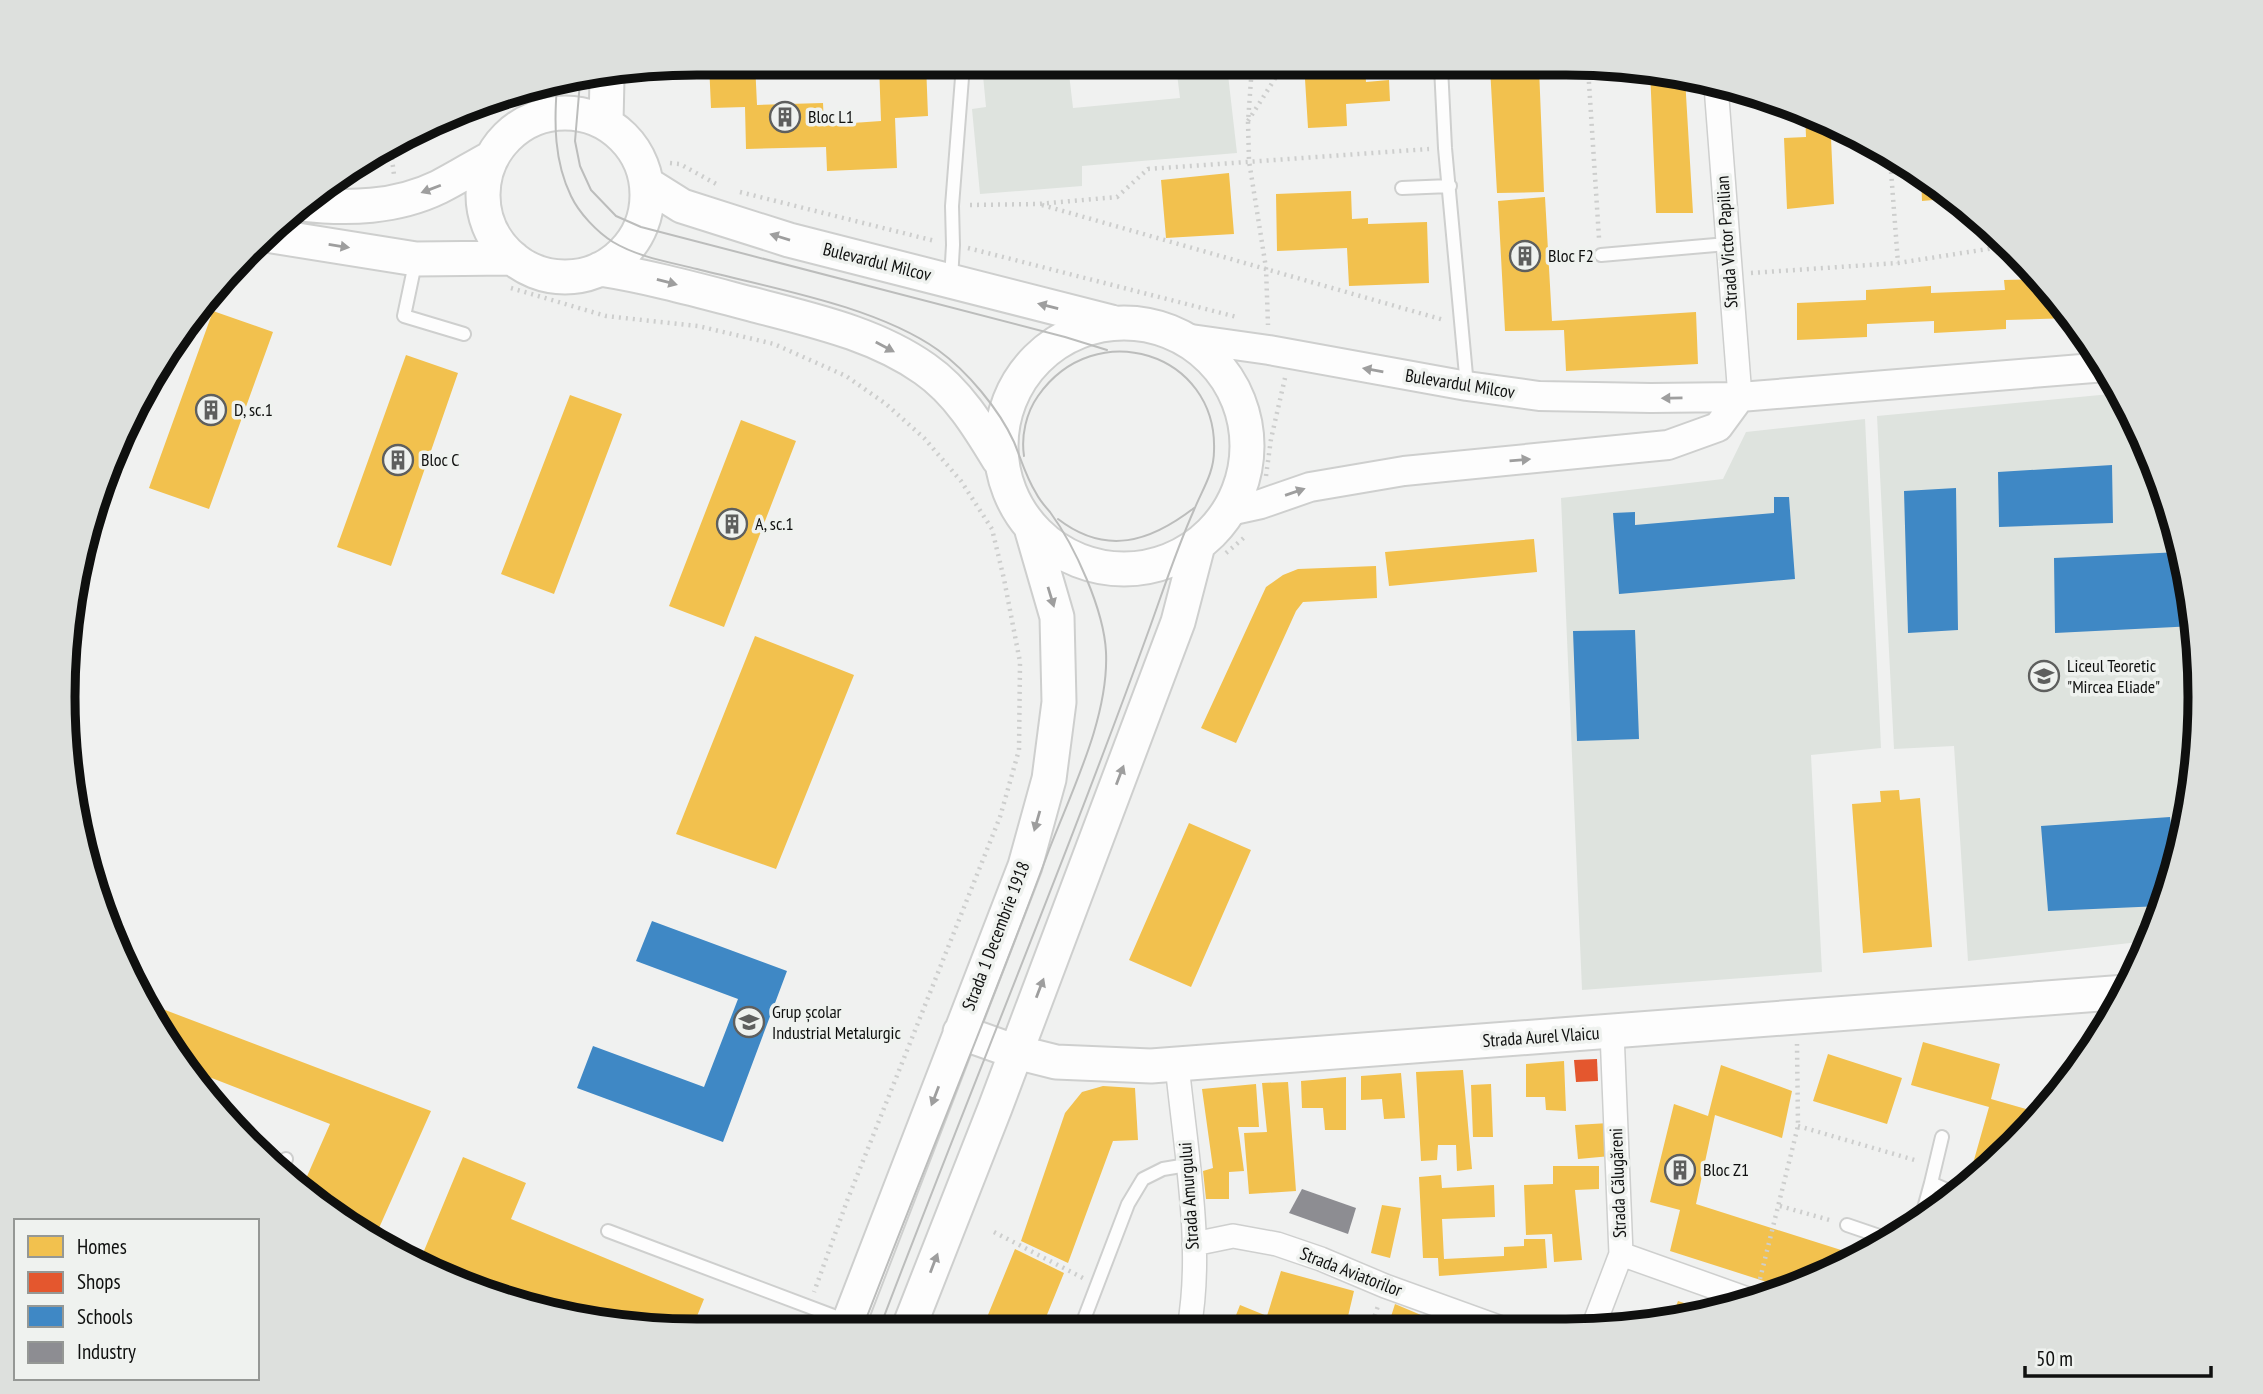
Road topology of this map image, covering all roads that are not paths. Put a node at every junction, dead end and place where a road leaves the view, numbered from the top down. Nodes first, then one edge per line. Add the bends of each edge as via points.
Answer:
1 (962, 75) edge
2 (1441, 75) edge
3 (607, 82) edge
4 (1717, 94) edge
5 (527, 99) edge
6 (606, 123) junction
7 (522, 124) junction
8 (491, 158) junction
9 (647, 184) junction
10 (1450, 186) junction
11 (1402, 188) dead end
12 (317, 206) edge
13 (279, 237) edge
14 (1727, 244) junction
15 (1601, 255) road end
16 (416, 259) junction
17 (600, 269) junction
18 (509, 272) junction
19 (951, 281) junction
20 (1114, 323) junction
21 (464, 334) dead end
22 (1184, 338) junction
23 (2093, 368) edge
24 (1466, 386) junction
25 (1740, 397) junction
26 (999, 460) junction
27 (1230, 511) junction
28 (1032, 531) junction
29 (1198, 545) junction
30 (2113, 993) edge
31 (960, 1032) junction
32 (1612, 1032) junction
33 (1016, 1052) junction
34 (1177, 1064) junction
35 (1942, 1137) dead end
36 (1187, 1165) junction
37 (1931, 1183) junction
38 (1945, 1189) edge
39 (1925, 1204) edge
40 (1847, 1225) road end
41 (608, 1231) dead end
42 (1877, 1235) edge
43 (1194, 1244) junction
44 (1621, 1254) junction
45 (1747, 1292) edge
46 (1596, 1318) edge
47 (836, 1319) edge
48 (849, 1319) edge
49 (912, 1319) edge
50 (1085, 1319) edge
51 (1191, 1319) edge
52 (1477, 1319) edge

1 - 19 lane
2 - 10 lane
3 - 6 main road
4 - 14 street, Strada Victor Papilian
5 - 7 main road
6 - 7 main road via 578,113 555,113
6 - 9 main road via 626,139
7 - 8 main road
8 -> 12 main road via 437,188 396,201
8 - 18 main road via 483,184 484,212
9 - 17 main road via 641,228 627,249
19 -> 9 main road, Bulevardul Milcov via 789,240 682,206
10 - 11 lane
10 - 24 lane
13 -> 16 main road
14 - 15 lane
14 - 25 street, Strada Victor Papilian
16 - 18 main road
16 - 21 lane via 404,316
17 - 18 main road via 578,276
17 -> 26 main road via 841,328 875,342 926,370 968,411
20 -> 19 main road, Bulevardul Milcov
20 - 22 main road via 1153,326
20 - 26 main road via 1065,337 1024,371 1002,419
24 -> 22 street, Bulevardul Milcov
22 - 27 main road via 1207,354 1240,401 1248,457
23 - 25 street, Bulevardul Milcov
25 -> 24 street, Bulevardul Milcov via 1539,396
27 -> 25 street via 1310,487 1404,471 1668,445 1718,427
26 - 28 main road
27 - 29 main road
28 - 29 main road via 1079,562 1111,569 1143,568 1174,559
28 -> 31 main road, Strada 1 Decembrie 1918 via 1057,617 1059,702 1049,779 1025,866
33 -> 29 main road via 1178,622
30 - 32 main road, Strada Aurel Vlaicu
31 - 33 main road, Strada Aurel Vlaicu
31 -> 48 main road, Strada 1 Decembrie 1918
32 - 34 main road, Strada Aurel Vlaicu
32 - 44 street, Strada Călugăreni
33 - 34 main road, Strada Aurel Vlaicu via 1056,1062
49 -> 33 main road
34 - 36 street, Strada Amurgului
35 - 37 lane
36 - 43 street, Strada Amurgului
36 - 50 lane via 1143,1179 1128,1204
37 - 38 lane
37 - 39 lane
40 - 42 lane
41 - 47 lane
43 - 51 street, Strada Amurgului
43 - 52 street, Strada Aviatorilor via 1233,1236 1277,1244
44 - 45 street
44 - 46 street, Strada Călugăreni

